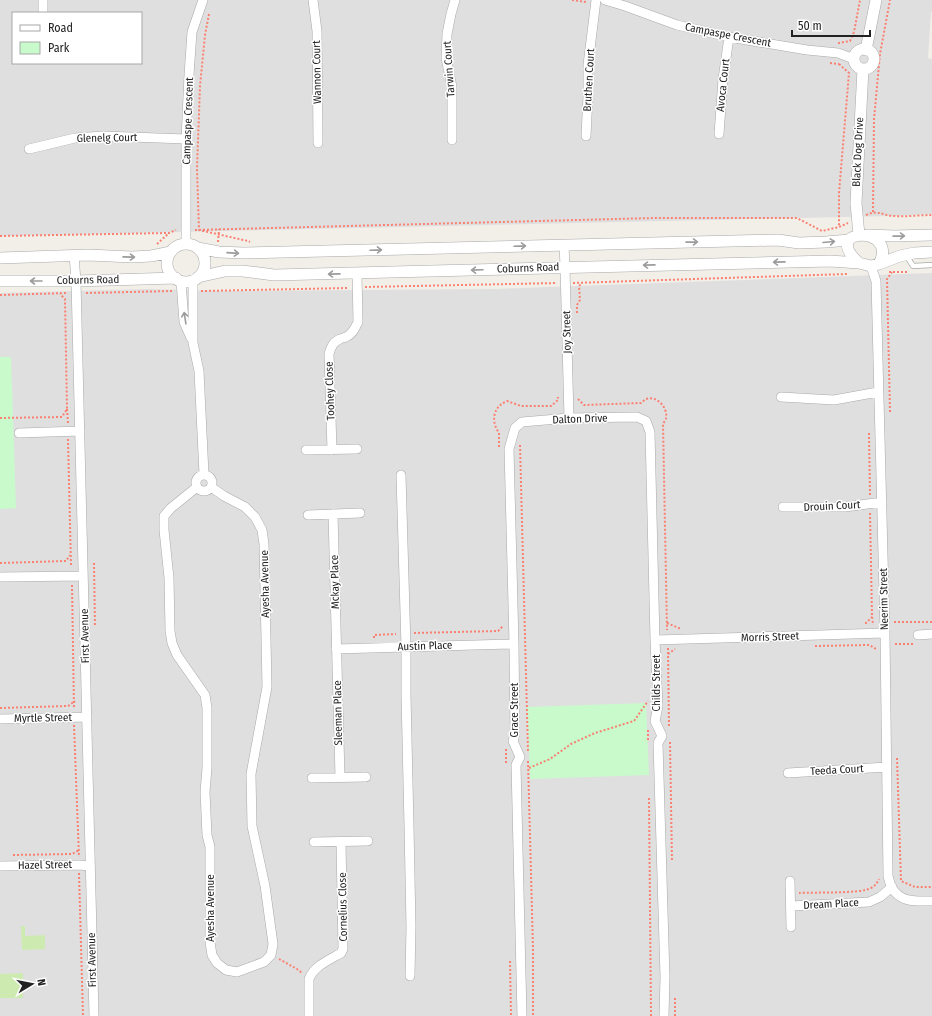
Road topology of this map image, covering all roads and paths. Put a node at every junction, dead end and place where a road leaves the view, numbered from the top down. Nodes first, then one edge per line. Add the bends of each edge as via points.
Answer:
1 (43, 0) edge
2 (203, 0) edge
3 (313, 0) edge
4 (455, 0) edge
5 (596, 0) edge
6 (605, 0) edge
7 (860, 0) edge
8 (876, 0) edge
9 (890, 0) edge
10 (210, 9) dead end
11 (43, 12) edge
12 (729, 37) junction
13 (866, 50) junction
14 (838, 53) junction
15 (854, 59) junction
16 (863, 69) junction
17 (719, 134) dead end
18 (586, 136) dead end
19 (186, 138) junction
20 (452, 140) dead end
21 (318, 143) dead end
22 (29, 149) dead end
23 (872, 212) junction
24 (932, 215) edge
25 (857, 219) junction
26 (839, 227) junction
27 (186, 230) junction
28 (199, 230) junction
29 (932, 234) edge
30 (0, 236) edge
31 (853, 238) junction
32 (186, 244) junction
33 (564, 245) junction
34 (198, 248) junction
35 (171, 252) junction
36 (932, 252) edge
37 (267, 253) junction
38 (906, 254) junction
39 (74, 256) junction
40 (0, 258) edge
41 (860, 263) junction
42 (932, 264) edge
43 (875, 265) junction
44 (565, 268) junction
45 (892, 272) dead end
46 (357, 273) junction
47 (195, 279) junction
48 (0, 281) edge
49 (76, 281) junction
50 (180, 283) junction
51 (76, 293) junction
52 (60, 294) junction
53 (0, 295) edge
54 (193, 343) junction
55 (878, 392) junction
56 (781, 396) dead end
57 (890, 415) dead end
58 (0, 418) edge
59 (569, 418) junction
60 (646, 421) joint
61 (515, 428) joint
62 (80, 432) junction
63 (19, 433) dead end
64 (869, 433) dead end
65 (520, 441) dead end
66 (357, 449) dead end
67 (306, 450) dead end
68 (332, 450) junction
69 (204, 474) junction
70 (401, 475) dead end
71 (211, 486) junction
72 (197, 487) junction
73 (882, 502) junction
74 (870, 503) junction
75 (783, 507) dead end
76 (360, 513) dead end
77 (333, 514) junction
78 (308, 515) dead end
79 (71, 554) dead end
80 (0, 563) edge
81 (83, 576) junction
82 (0, 577) edge
83 (872, 616) junction
84 (894, 622) dead end
85 (932, 622) edge
86 (667, 623) dead end
87 (859, 623) dead end
88 (687, 628) dead end
89 (885, 633) junction
90 (874, 634) junction
91 (918, 634) dead end
92 (932, 634) edge
93 (655, 640) junction
94 (514, 644) junction
95 (406, 647) junction
96 (336, 649) junction
97 (876, 649) dead end
98 (648, 697) dead end
99 (75, 701) dead end
100 (648, 701) junction
101 (0, 708) edge
102 (648, 708) dead end
103 (87, 716) junction
104 (0, 719) edge
105 (648, 724) dead end
106 (648, 740) dead end
107 (528, 752) dead end
108 (897, 754) dead end
109 (528, 760) dead end
110 (887, 767) junction
111 (529, 768) junction
112 (788, 772) dead end
113 (340, 777) junction
114 (366, 777) dead end
115 (312, 778) dead end
116 (649, 795) dead end
117 (368, 841) dead end
118 (314, 842) dead end
119 (341, 842) junction
120 (79, 850) dead end
121 (8, 855) dead end
122 (0, 866) edge
123 (90, 866) junction
124 (879, 877) dead end
125 (790, 881) dead end
126 (932, 887) edge
127 (892, 888) junction
128 (790, 893) junction
129 (932, 901) edge
130 (790, 906) junction
131 (791, 927) dead end
132 (271, 955) junction
133 (410, 976) dead end
134 (308, 979) junction
135 (94, 1016) edge
136 (310, 1016) edge
137 (522, 1016) edge
138 (533, 1016) edge
139 (651, 1016) edge
140 (664, 1016) edge

1 - 11 street
2 - 19 street, Campaspe Crescent via 192,32
3 - 21 street, Wannon Court via 317,31
4 - 20 street, Tarwin Court via 450,14 446,58 452,87
5 - 18 street, Bruthen Court via 588,66
6 - 12 street, Campaspe Crescent via 677,25
7 - 14 path via 854,32 850,41 839,43
8 - 13 street
9 - 23 path via 880,54 874,112
10 - 28 path via 200,86 197,169
12 - 14 street, Campaspe Crescent
12 - 17 street, Avoca Court via 722,79
13 - 15 street via 858,51
13 - 16 street via 873,56 873,62
14 - 15 street, Campaspe Crescent
14 - 26 path via 839,64 849,73 839,193
15 - 16 street via 855,65
16 - 25 street, Black Dog Drive
19 - 22 street, Glenelg Court via 74,138
19 - 27 street, Campaspe Crescent
23 - 24 path via 892,216
23 - 25 path
25 - 26 path
25 - 31 street, Black Dog Drive
26 - 28 path via 822,231 797,218 654,218
26 - 31 path
27 - 28 path
27 - 30 path via 174,230 169,233
27 - 32 street, Campaspe Crescent
28 - 37 path via 248,241
31 -> 29 street, Coburns Road
33 -> 31 street, Coburns Road via 778,240 799,243
31 - 41 street via 847,244 849,252
31 - 43 street via 874,239 879,243 883,255
32 - 34 street
32 - 35 street via 175,247
37 -> 33 street, Coburns Road
33 - 44 street, Joy Street
34 -> 37 street, Coburns Road via 219,252
34 - 47 street via 205,260 202,272
39 -> 35 street, Coburns Road via 132,257
35 - 50 street via 168,257 169,269
36 - 38 street
38 - 42 lane via 913,266
38 - 43 street
39 - 40 street, Coburns Road
39 - 49 street, First Avenue
41 - 43 street
41 -> 44 street, Coburns Road via 830,261
43 - 55 street, Neerim Street
44 -> 46 street, Coburns Road
44 - 59 street, Joy Street
45 - 57 path via 887,279
46 -> 47 street, Coburns Road via 274,275 225,271
46 - 68 street, Toohey Close via 358,322 352,333 335,342 329,354
47 - 50 street
47 - 54 street, Ayesha Avenue
49 -> 48 street, Coburns Road
49 - 50 street, Coburns Road
49 - 51 street, First Avenue
50 - 51 path
54 -> 50 street, Ayesha Avenue via 184,322
51 - 52 path
51 - 62 street, First Avenue
52 - 53 path
52 - 58 path via 65,299 67,409 62,417
54 - 69 street, Ayesha Avenue via 199,371
55 - 56 street via 834,400
55 - 73 street, Neerim Street
59 - 60 street, Dalton Drive via 637,417
59 - 61 street, Dalton Drive via 522,422
60 - 93 street, Childs Street via 650,432
61 - 94 street, Grace Street via 509,449
62 - 63 street
62 - 81 street, First Avenue
64 - 74 path
65 - 107 path
66 - 68 street
67 - 68 street
69 - 71 street, Ayesha Avenue via 211,478
69 - 72 street, Ayesha Avenue via 197,478
70 - 95 street
71 - 72 street via 203,491
71 - 132 street, Ayesha Avenue via 245,507 255,517 262,530 264,544 267,687 251,774 252,826 265,886 273,944
72 - 132 street, Ayesha Avenue via 164,516 164,530 172,643 205,695 207,708 205,792 210,847 212,955 226,970 237,972 264,962
73 - 74 street, Drouin Court
73 - 89 street, Neerim Street
74 - 75 street, Drouin Court via 846,507
74 - 83 path
76 - 77 street
77 - 78 street
77 - 96 street, Mckay Place
79 - 80 path via 66,561
81 - 82 street
81 - 103 street, First Avenue
83 - 87 path via 866,623
83 - 90 path
84 - 85 path
86 - 88 path via 679,629
89 - 90 street, Morris Street
89 - 110 street, Neerim Street
90 - 93 street, Morris Street
90 - 97 path
91 - 92 street
93 - 140 street, Childs Street via 658,706 655,721 662,736 658,743
94 - 95 street, Austin Place
94 - 137 street, Grace Street via 513,741 520,757 516,765
95 - 96 street, Austin Place
95 - 133 street
96 - 113 street, Sleeman Place
98 - 100 path
99 - 101 path via 68,706
100 - 102 path
100 - 111 path via 634,721 595,733
103 - 104 street, Myrtle Street
103 - 123 street, First Avenue
105 - 106 path
108 - 126 path via 901,880 915,888
109 - 111 path
110 - 112 street, Teeda Court
110 - 127 street, Neerim Street via 888,876
111 - 138 path
113 - 114 street
113 - 115 street
116 - 139 path
117 - 119 street
118 - 119 street
119 - 134 street, Cornelius Close via 343,950 316,968
120 - 121 path via 72,854
122 - 123 street, Hazel Street
123 - 135 street, First Avenue
124 - 128 path via 870,889 858,892
125 - 128 street, Dream Place
127 - 129 street via 902,899
127 - 130 street, Dream Place via 869,902
128 - 130 street, Dream Place
130 - 131 street, Dream Place
132 - 134 path via 297,969
134 - 136 street

